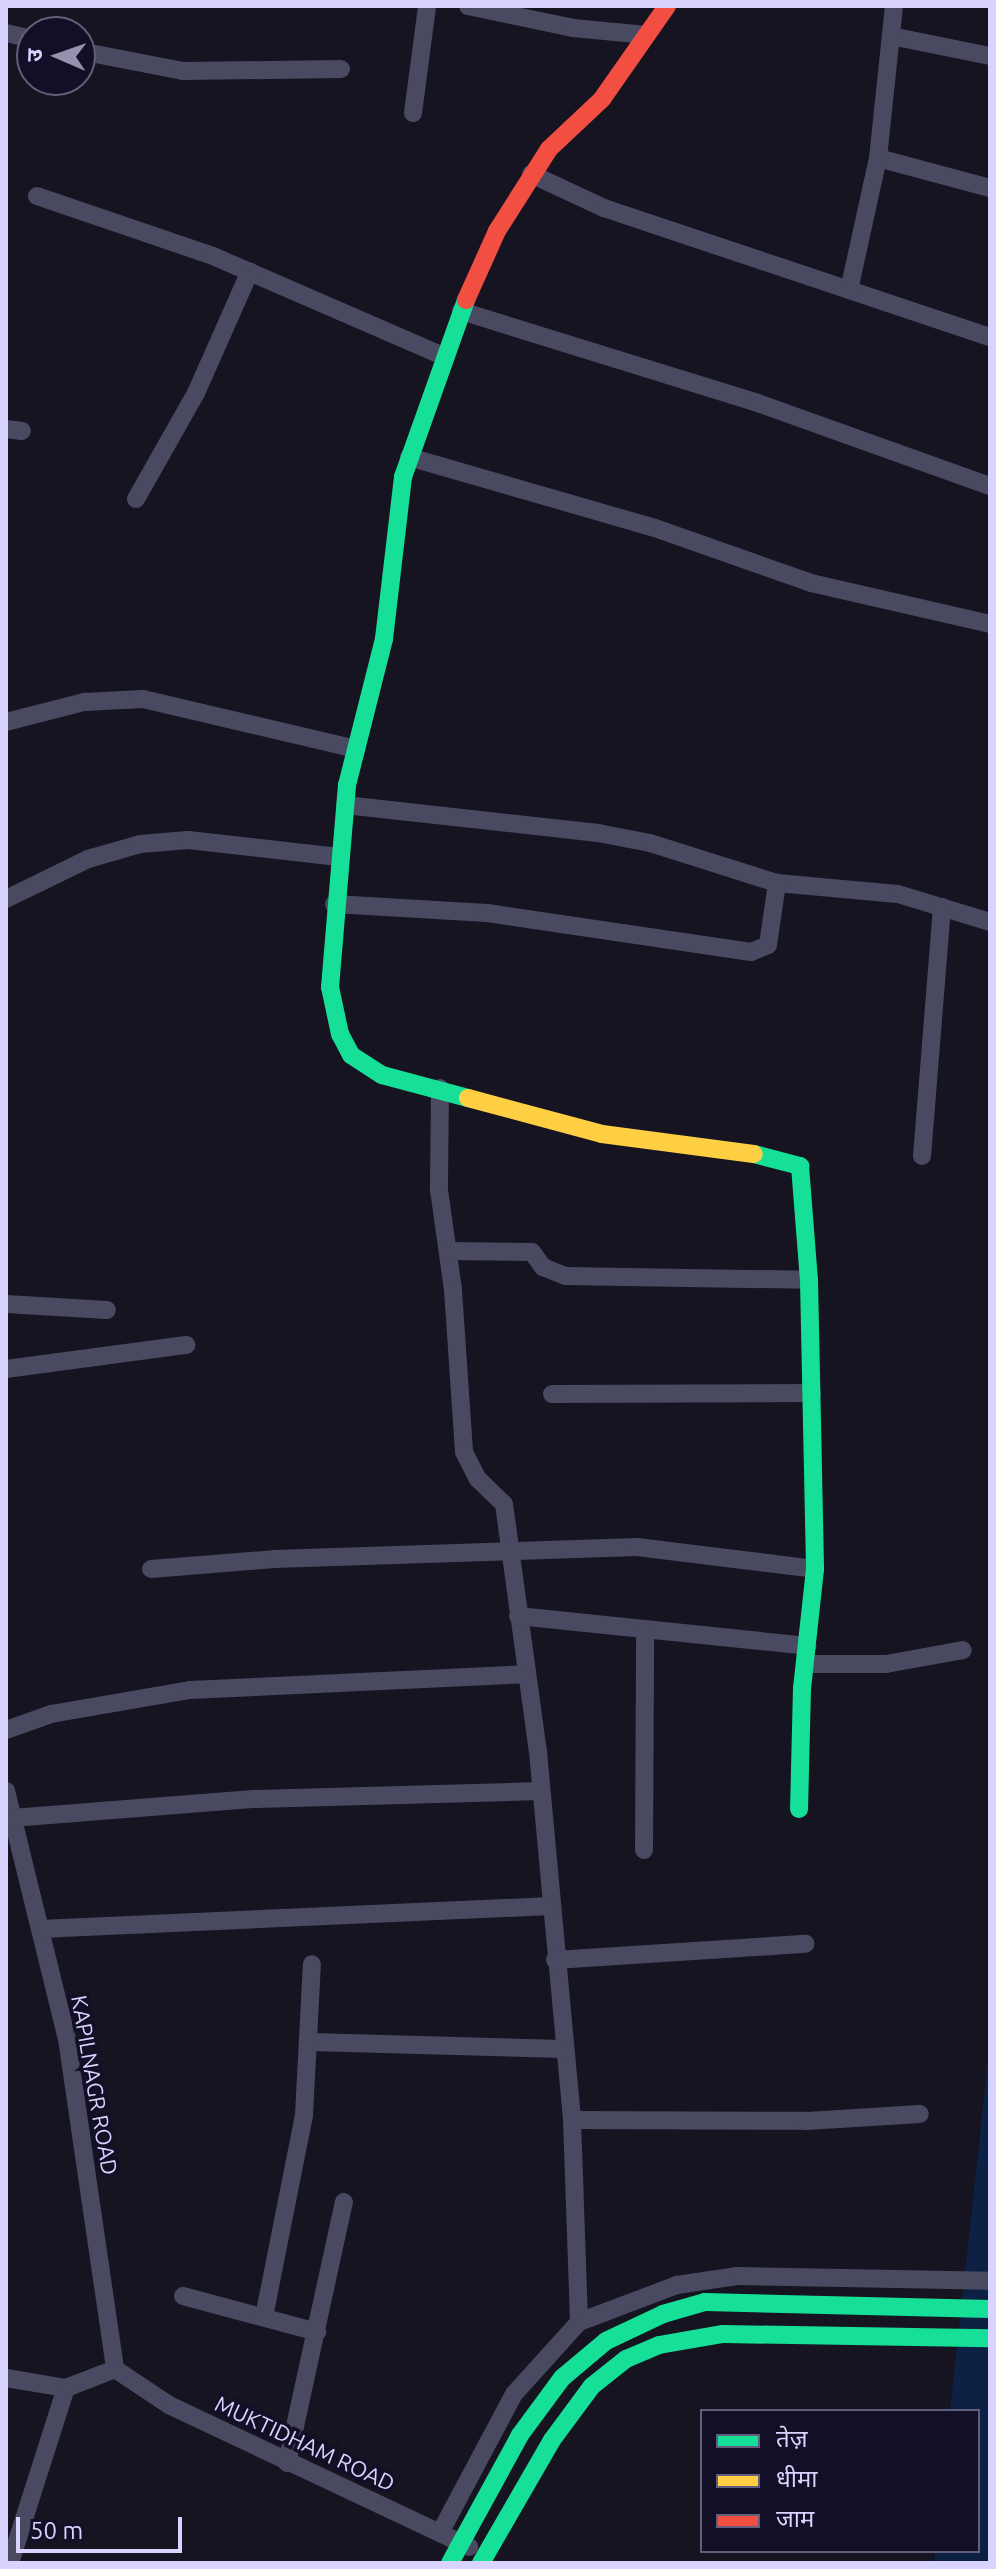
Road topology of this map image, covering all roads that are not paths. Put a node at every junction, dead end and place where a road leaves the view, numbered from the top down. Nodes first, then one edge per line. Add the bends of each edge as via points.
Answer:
1 (427, 6) edge
2 (468, 6) edge
3 (667, 6) edge
4 (894, 6) edge
5 (647, 35) junction
6 (891, 36) junction
7 (96, 54) edge
8 (990, 56) edge
9 (341, 69) dead end
10 (413, 113) dead end
11 (878, 158) junction
12 (531, 174) junction
13 (990, 188) edge
14 (37, 196) dead end
15 (250, 271) junction
16 (849, 290) junction
17 (461, 311) junction
18 (990, 337) edge
19 (443, 356) junction
20 (409, 457) junction
21 (990, 486) edge
22 (136, 499) dead end
23 (990, 624) edge
24 (6, 722) edge
25 (356, 749) junction
26 (345, 805) junction
27 (339, 857) junction
28 (777, 883) junction
29 (6, 899) edge
30 (334, 904) junction
31 (942, 907) junction
32 (990, 922) edge
33 (440, 1088) junction
34 (922, 1156) dead end
35 (448, 1251) junction
36 (809, 1280) junction
37 (6, 1304) edge
38 (107, 1310) dead end
39 (186, 1345) dead end
40 (6, 1369) edge
41 (812, 1393) junction
42 (552, 1394) dead end
43 (511, 1551) junction
44 (151, 1569) dead end
45 (815, 1569) junction
46 (518, 1616) junction
47 (645, 1629) junction
48 (963, 1650) dead end
49 (806, 1655) junction
50 (524, 1674) junction
51 (6, 1730) edge
52 (6, 1791) edge
53 (541, 1791) junction
54 (799, 1809) dead end
55 (12, 1818) junction
56 (644, 1850) dead end
57 (550, 1906) junction
58 (40, 1929) junction
59 (805, 1944) dead end
60 (555, 1960) junction
61 (312, 1964) dead end
62 (310, 2042) junction
63 (562, 2049) junction
64 (920, 2114) dead end
65 (572, 2120) junction
66 (344, 2202) dead end
67 (990, 2281) edge
68 (183, 2296) dead end
69 (990, 2309) edge
70 (264, 2317) junction
71 (579, 2322) junction
72 (317, 2332) junction
73 (990, 2338) edge
74 (115, 2369) junction
75 (6, 2378) edge
76 (66, 2388) junction
77 (287, 2463) junction
78 (440, 2533) junction
79 (461, 2542) junction
80 (483, 2559) edge
81 (10, 2563) edge
82 (450, 2563) edge

1 - 10 street
2 - 5 street via 573,28
3 - 5 street
4 - 6 street
5 - 12 street via 602,99
6 - 8 street
6 - 11 street
7 - 9 street via 183,71
11 - 13 street
11 - 16 street
12 - 16 street via 604,208
12 - 17 street via 497,231
14 - 15 street via 146,229
15 - 19 street
15 - 22 street via 196,393
16 - 18 street
17 - 19 street
17 - 21 street via 755,402
19 - 20 street
20 - 23 street via 655,528 811,583
20 - 25 street via 390,603
24 - 25 street via 84,702 143,699
25 - 26 street
26 - 27 street
26 - 28 street via 598,833 650,843
27 - 29 street via 188,840 140,844 88,859
27 - 30 street
28 - 30 street via 768,945 751,952 487,913
28 - 31 street via 898,894
30 - 33 street via 330,987 340,1034 351,1055 382,1075
31 - 32 street
31 - 34 street
33 - 35 street via 439,1190
33 - 36 street via 602,1134 794,1161 804,1179
35 - 36 street via 532,1252 543,1267 565,1276
35 - 43 street via 464,1452 478,1479 504,1504
36 - 41 street
37 - 38 street
39 - 40 street
41 - 42 street
41 - 45 street
43 - 44 street
43 - 45 street via 637,1547
43 - 46 street
45 - 49 street
46 - 47 street
46 - 50 street
47 - 49 street
47 - 56 street
48 - 49 street via 886,1664
49 - 54 street
50 - 51 street via 190,1690 51,1714
50 - 53 street
52 - 55 street, KAPILNAGR ROAD
53 - 55 street via 256,1799
53 - 57 street
55 - 58 street, KAPILNAGR ROAD
57 - 58 street
57 - 60 street
58 - 74 street, KAPILNAGR ROAD via 67,2039
59 - 60 street
60 - 63 street
61 - 62 street
62 - 63 street
62 - 70 street via 304,2115
63 - 65 street
64 - 65 street via 807,2121
65 - 71 street
66 - 72 street
67 - 71 street via 737,2276 677,2285
68 - 70 street
69 - 79 street via 705,2302 663,2314 606,2341 562,2378 520,2435
70 - 72 street
71 - 78 street via 514,2394
72 - 77 street
73 - 80 street via 723,2334 659,2345 626,2359 592,2386 552,2440
74 - 76 street
74 - 77 street, MUKTIDHAM ROAD
75 - 76 street
76 - 81 street
77 - 78 street, MUKTIDHAM ROAD
78 - 79 street, MUKTIDHAM ROAD
79 - 80 street, MUKTIDHAM ROAD
79 - 82 street

